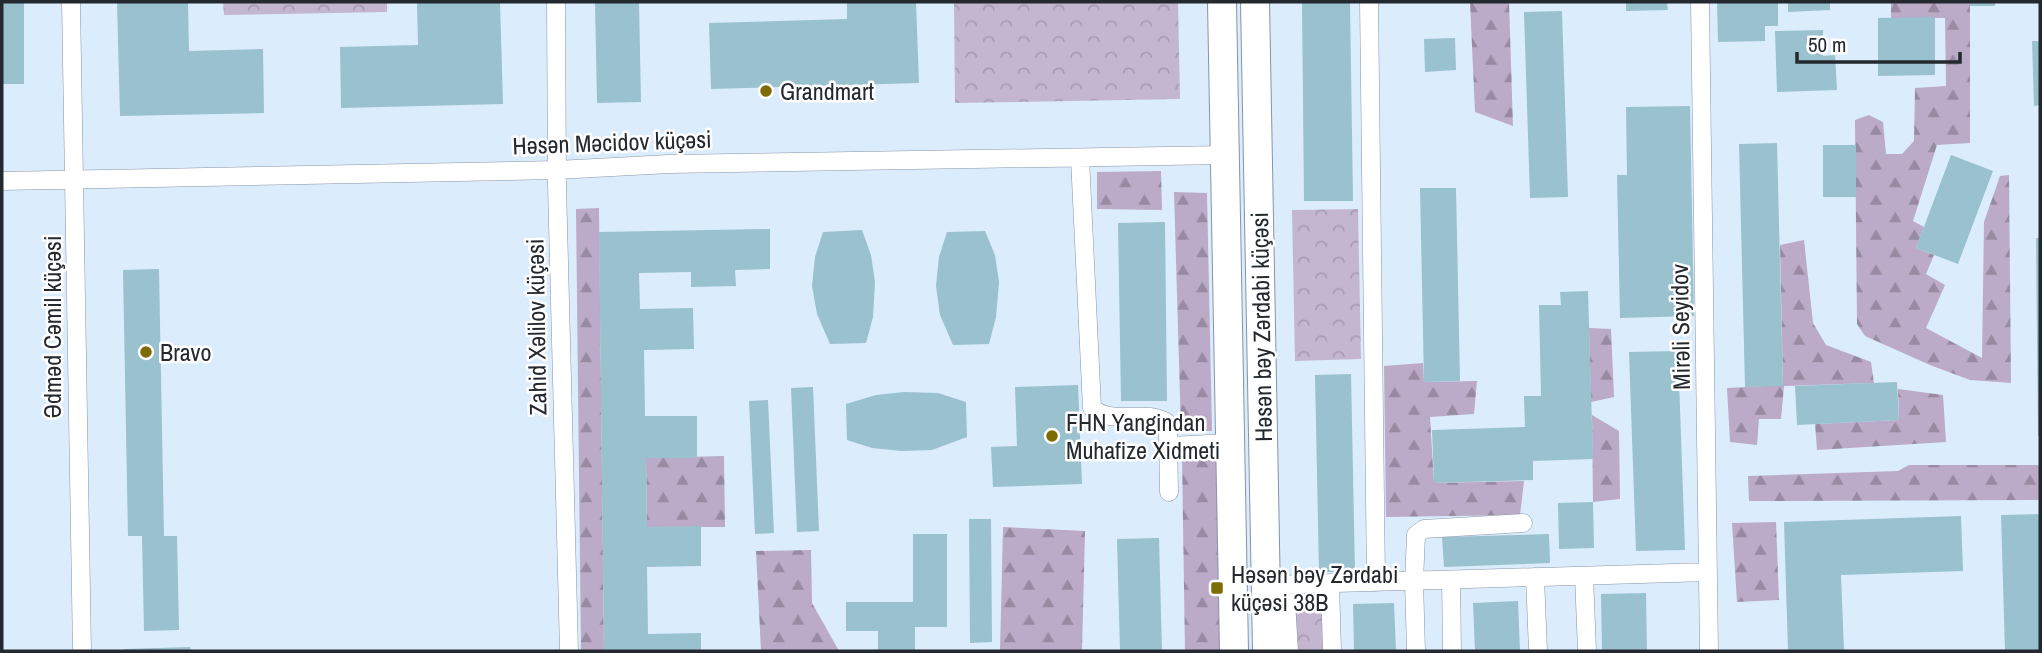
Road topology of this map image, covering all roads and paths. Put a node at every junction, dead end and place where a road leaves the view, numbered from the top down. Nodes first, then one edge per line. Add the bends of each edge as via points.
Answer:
1 (71, 2) edge
2 (556, 2) edge
3 (1222, 2) edge
4 (1255, 2) edge
5 (1369, 2) edge
6 (1700, 2) edge
7 (1225, 155) junction
8 (1080, 158) junction
9 (557, 170) junction
10 (75, 180) junction
11 (2, 181) edge
12 (1230, 443) junction
13 (1169, 446) junction
14 (1169, 492) dead end
15 (1522, 523) dead end
16 (1708, 572) junction
17 (1584, 576) junction
18 (1535, 578) junction
19 (1451, 580) junction
20 (1414, 581) junction
21 (1376, 582) junction
22 (1330, 583) junction
23 (1275, 585) junction
24 (82, 651) edge
25 (569, 651) edge
26 (1234, 651) edge
27 (1267, 651) edge
28 (1289, 651) edge
29 (1332, 651) edge
30 (1416, 651) edge
31 (1452, 651) edge
32 (1538, 651) edge
33 (1587, 651) edge
34 (1709, 651) edge

1 - 10 street, Ədməd Cəmil küçəsi
2 - 9 street, Zahid Xəlilov küçəsi
3 - 7 main road, Həsən bəy Zərdabi küçəsi
4 - 23 main road, Həsən bəy Zərdabi küçəsi
5 - 21 street
6 - 16 street, Mirəli Seyidov
7 - 8 street, Həsən Məcidov küçəsi
7 - 12 main road, Həsən bəy Zərdabi küçəsi
8 - 9 street, Həsən Məcidov küçəsi
8 - 13 street via 1092,408 1100,415 1158,417 1166,422
9 - 10 street, Həsən Məcidov küçəsi
9 - 25 street, Zahid Xəlilov küçəsi
10 - 11 street, Həsən Məcidov küçəsi
10 - 24 street, Ədməd Cəmil küçəsi
12 - 13 street
12 - 26 main road, Həsən bəy Zərdabi küçəsi
13 - 14 street
15 - 20 street via 1424,528 1416,536
16 - 17 street
16 - 34 street, Mirəli Seyidov
17 - 18 street
17 - 33 street
18 - 19 street
18 - 32 street
19 - 20 street
19 - 31 street
20 - 21 street
20 - 30 street
21 - 22 street
22 - 23 street
22 - 29 street
23 - 27 main road, Həsən bəy Zərdabi küçəsi
23 - 28 street

